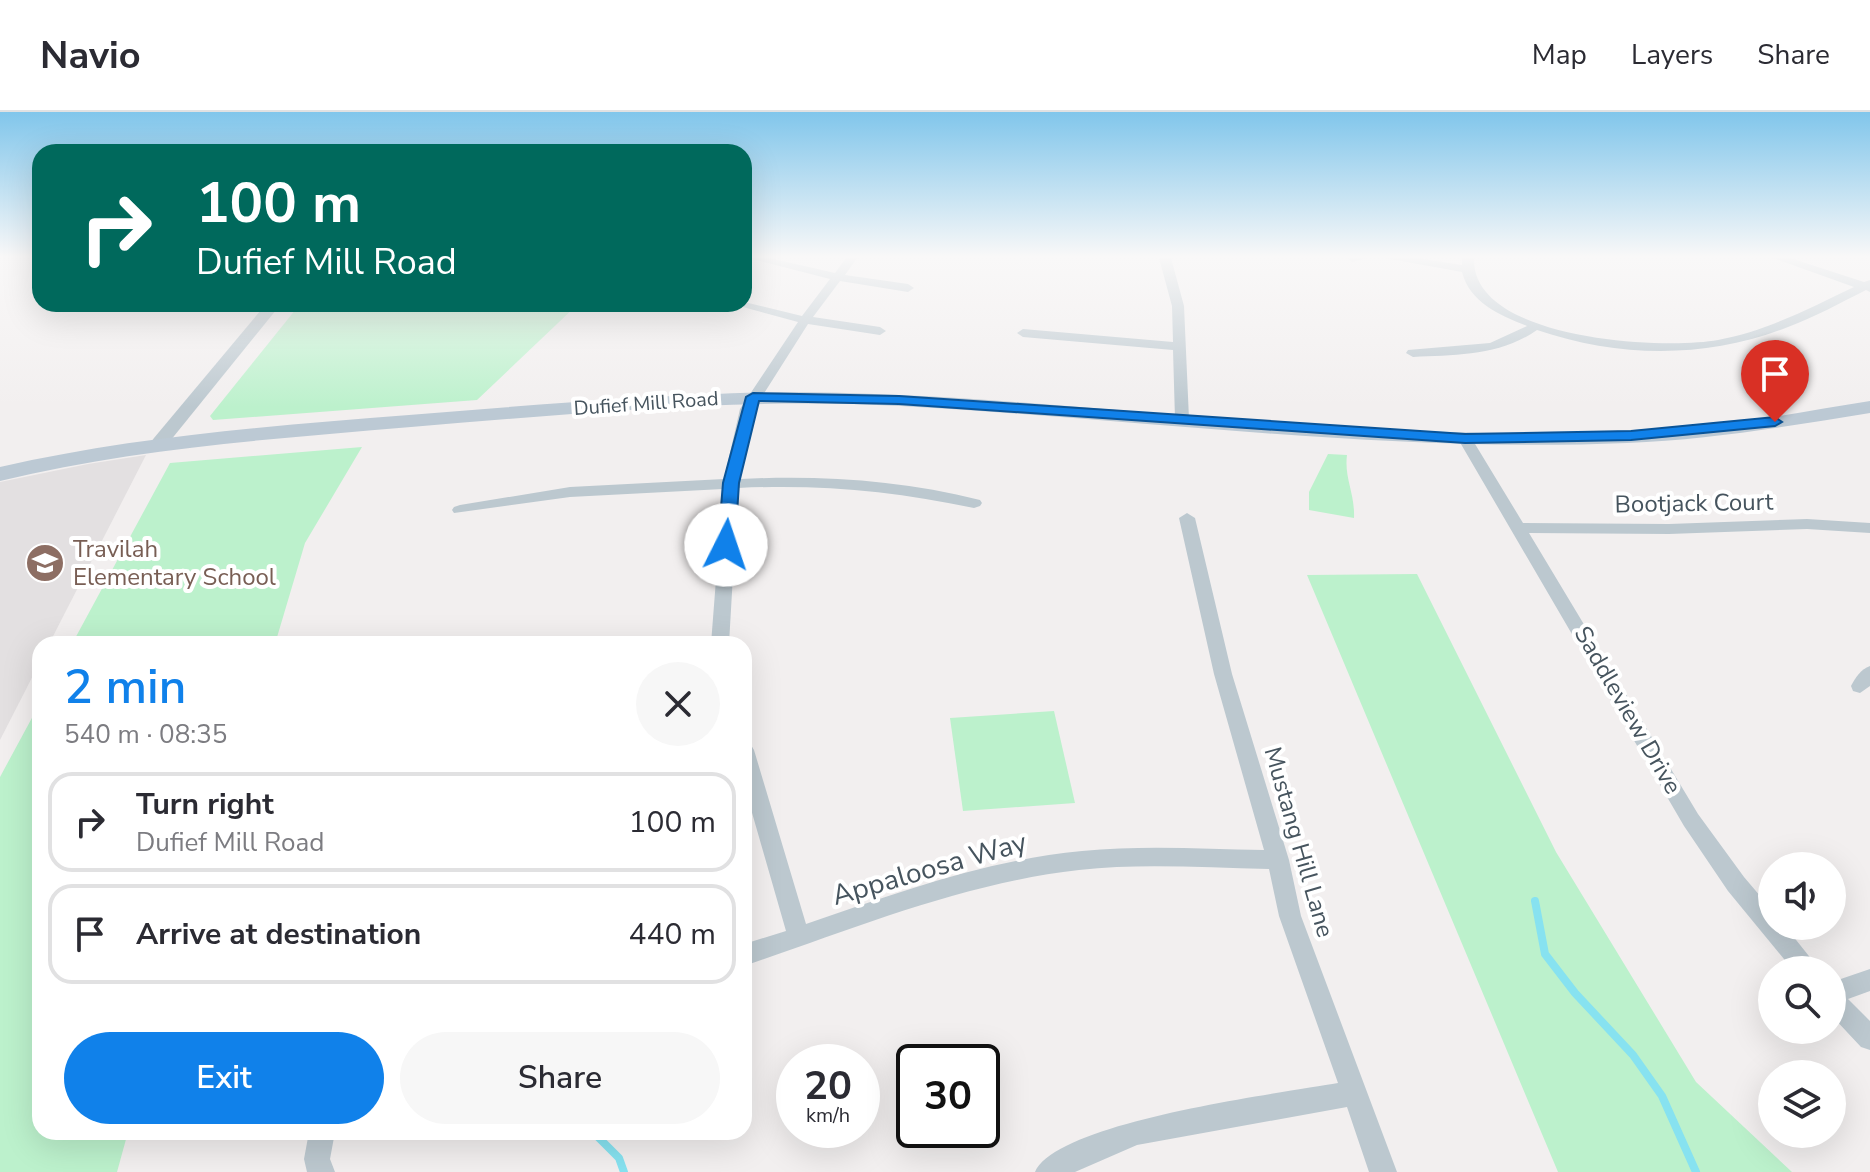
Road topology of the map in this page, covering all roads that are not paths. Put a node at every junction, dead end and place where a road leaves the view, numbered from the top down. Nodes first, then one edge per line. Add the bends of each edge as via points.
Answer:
1 (753, 307) edge
2 (814, 307) edge
3 (1178, 307) edge
4 (1497, 307) edge
5 (1822, 307) edge
6 (267, 312) edge
7 (805, 320) junction
8 (1535, 326) junction
9 (880, 331) dead end
10 (1023, 333) dead end
11 (1180, 347) junction
12 (1413, 353) dead end
13 (753, 397) junction
14 (1870, 407) edge
15 (1182, 419) junction
16 (1465, 439) junction
17 (160, 442) junction
18 (0, 474) edge
19 (731, 483) junction
20 (974, 503) dead end
21 (460, 510) dead end
22 (1187, 518) dead end
23 (1518, 528) junction
24 (1870, 528) edge
25 (721, 636) edge
26 (752, 777) edge
27 (1278, 860) junction
28 (799, 937) junction
29 (752, 952) edge
30 (1796, 956) edge
31 (1870, 980) edge
32 (1846, 990) edge
33 (1846, 1011) edge
34 (1870, 1038) edge
35 (1355, 1093) junction
36 (321, 1140) edge
37 (321, 1172) edge
38 (1049, 1172) edge
39 (1383, 1172) edge

1 - 7 street
2 - 7 street
3 - 11 street
4 - 8 street
5 - 8 street via 1780,327 1671,347 1627,347
6 - 17 street
7 - 9 street
7 - 13 street
8 - 12 street via 1507,344
10 - 11 street
11 - 15 street
13 - 15 main road, Dufief Mill Road via 899,400
13 - 17 main road, Dufief Mill Road
13 - 19 street
14 - 16 main road, Dufief Mill Road via 1657,433
15 - 16 main road, Dufief Mill Road
16 - 23 street, Saddleview Drive
17 - 18 main road, Dufief Mill Road
19 - 20 street via 841,481
19 - 21 street via 570,492
19 - 25 street
22 - 27 street, Mustang Hill Lane via 1223,674
23 - 24 street, Bootjack Court
23 - 30 street, Saddleview Drive via 1691,820
26 - 28 street
27 - 28 street, Appaloosa Way via 1053,864 955,886
27 - 35 street, Mustang Hill Lane via 1290,916
28 - 29 street, Appaloosa Way
31 - 32 street
33 - 34 street
35 - 38 street via 1137,1132
35 - 39 street, Mustang Hill Lane
36 - 37 street

